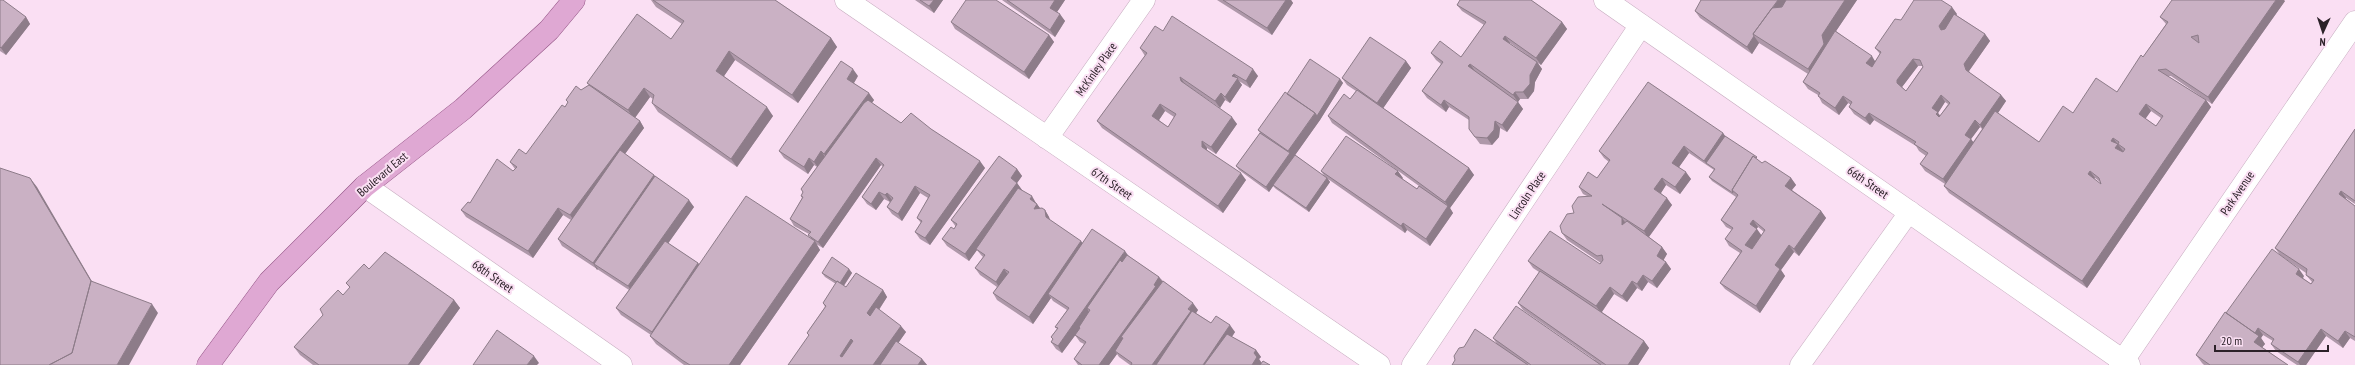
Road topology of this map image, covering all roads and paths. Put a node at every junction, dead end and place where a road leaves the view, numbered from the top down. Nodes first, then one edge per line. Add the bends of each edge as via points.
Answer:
1 (574, 0) edge
2 (846, 0) edge
3 (1144, 0) edge
4 (1605, 0) edge
5 (2355, 22) edge
6 (1641, 25) junction
7 (1047, 138) junction
8 (365, 186) junction
9 (1910, 211) junction
10 (2124, 364) edge
11 (208, 365) edge
12 (621, 365) edge
13 (1379, 365) edge
14 (1413, 365) edge
15 (1800, 365) edge

1 - 8 main road, Boulevard East via 549,30 463,109
2 - 7 street, 67th Street
3 - 7 street, McKinley Place
4 - 6 street, 66th Street
5 - 10 street, Park Avenue
6 - 9 street, 66th Street
6 - 14 street, Lincoln Place
7 - 13 street, 67th Street
8 - 11 main road, Boulevard East via 269,282
8 - 12 street, 68th Street
9 - 10 street, 66th Street
9 - 15 lane

